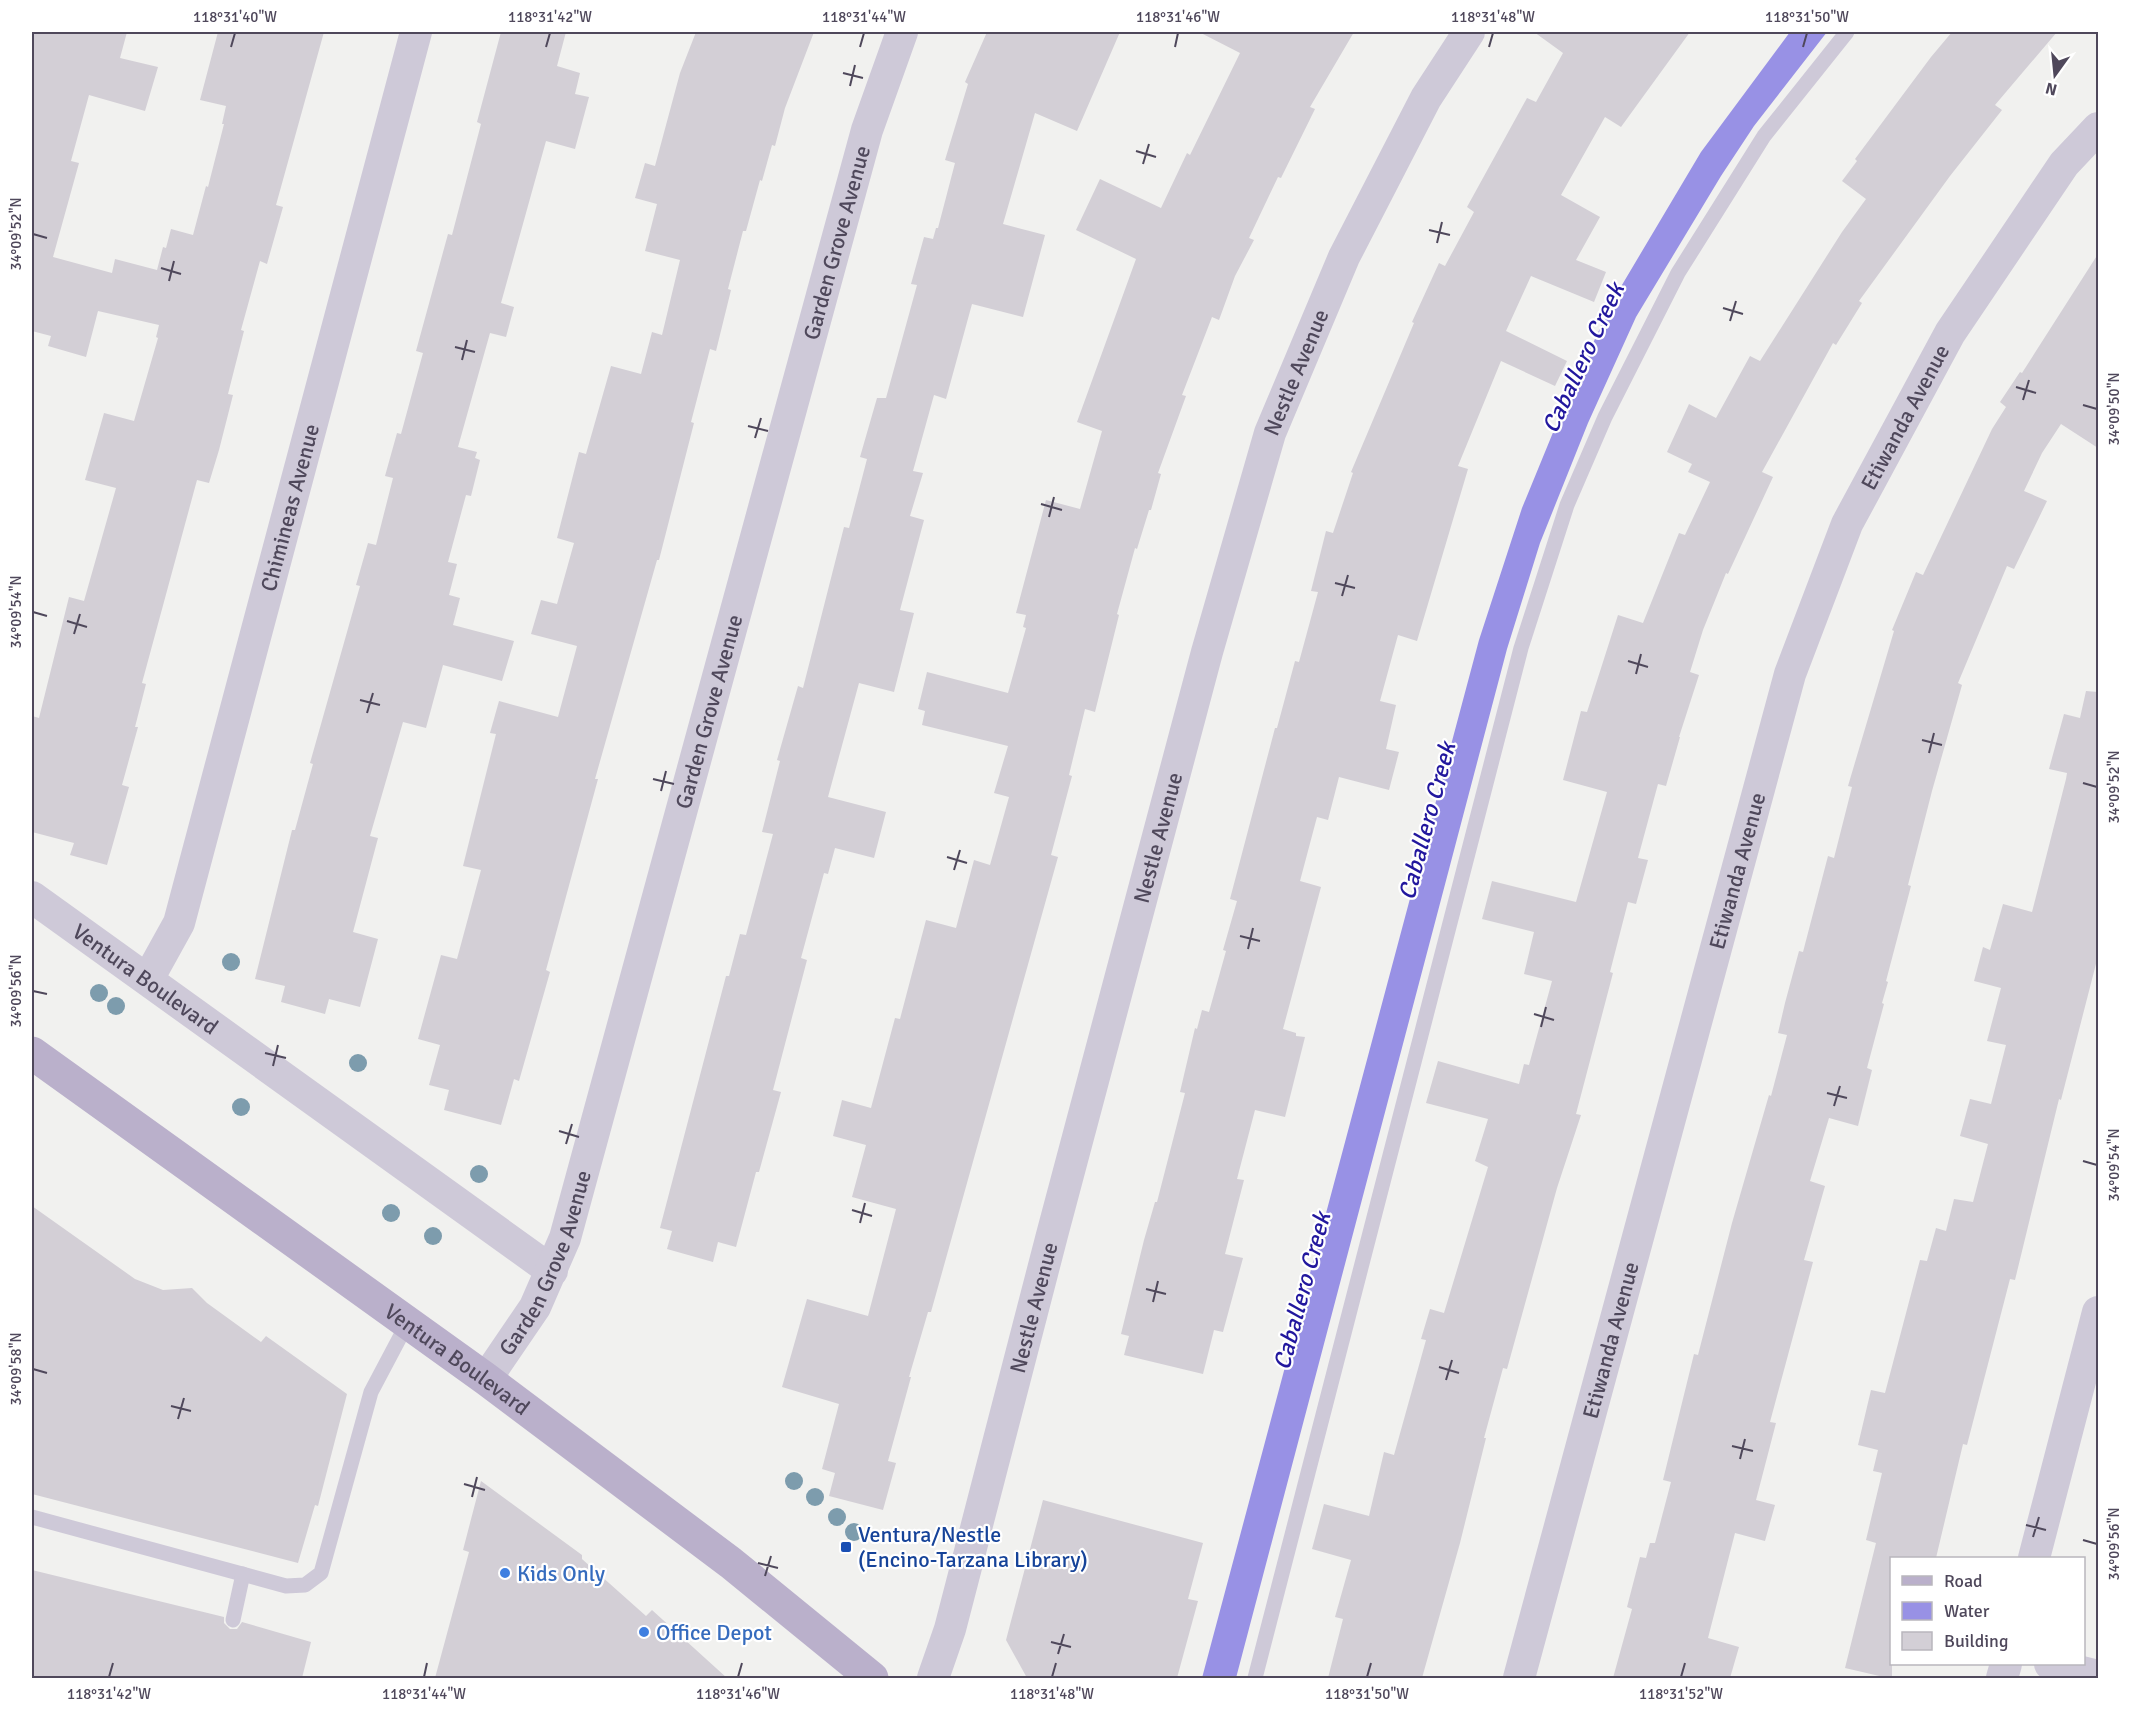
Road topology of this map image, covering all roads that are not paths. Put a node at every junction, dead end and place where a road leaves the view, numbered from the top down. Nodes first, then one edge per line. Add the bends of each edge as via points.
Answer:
1 (416, 32) edge
2 (902, 32) edge
3 (1469, 32) edge
4 (1847, 32) edge
5 (2098, 128) edge
6 (32, 897) edge
7 (148, 979) junction
8 (37, 1062) edge
9 (552, 1271) junction
10 (2098, 1312) edge
11 (408, 1322) junction
12 (486, 1379) junction
13 (32, 1517) edge
14 (2034, 1557) edge
15 (243, 1574) junction
16 (233, 1620) dead end
17 (2054, 1665) edge
18 (2098, 1676) edge
19 (872, 1678) edge
20 (933, 1678) edge
21 (1255, 1678) edge
22 (1519, 1678) edge

1 - 7 street, Chimineas Avenue via 178,923
2 - 9 street, Garden Grove Avenue via 867,130 565,1238
3 - 20 street, Nestle Avenue via 1426,98 1344,257 1270,433 1204,663 950,1629
4 - 21 lane via 1764,136 1678,273 1605,417 1568,505 1521,648
5 - 22 street, Etiwanda Avenue via 2064,164 1950,333 1847,524 1790,674
6 - 7 street, Ventura Boulevard
7 - 9 street, Ventura Boulevard
8 - 11 main road, Ventura Boulevard
9 - 12 street, Garden Grove Avenue via 535,1307
10 - 14 street
11 - 12 main road, Ventura Boulevard
11 - 15 lane via 371,1392 321,1573 305,1585 286,1586
12 - 19 main road, Ventura Boulevard via 731,1563
13 - 15 lane
15 - 16 lane
17 - 18 street

